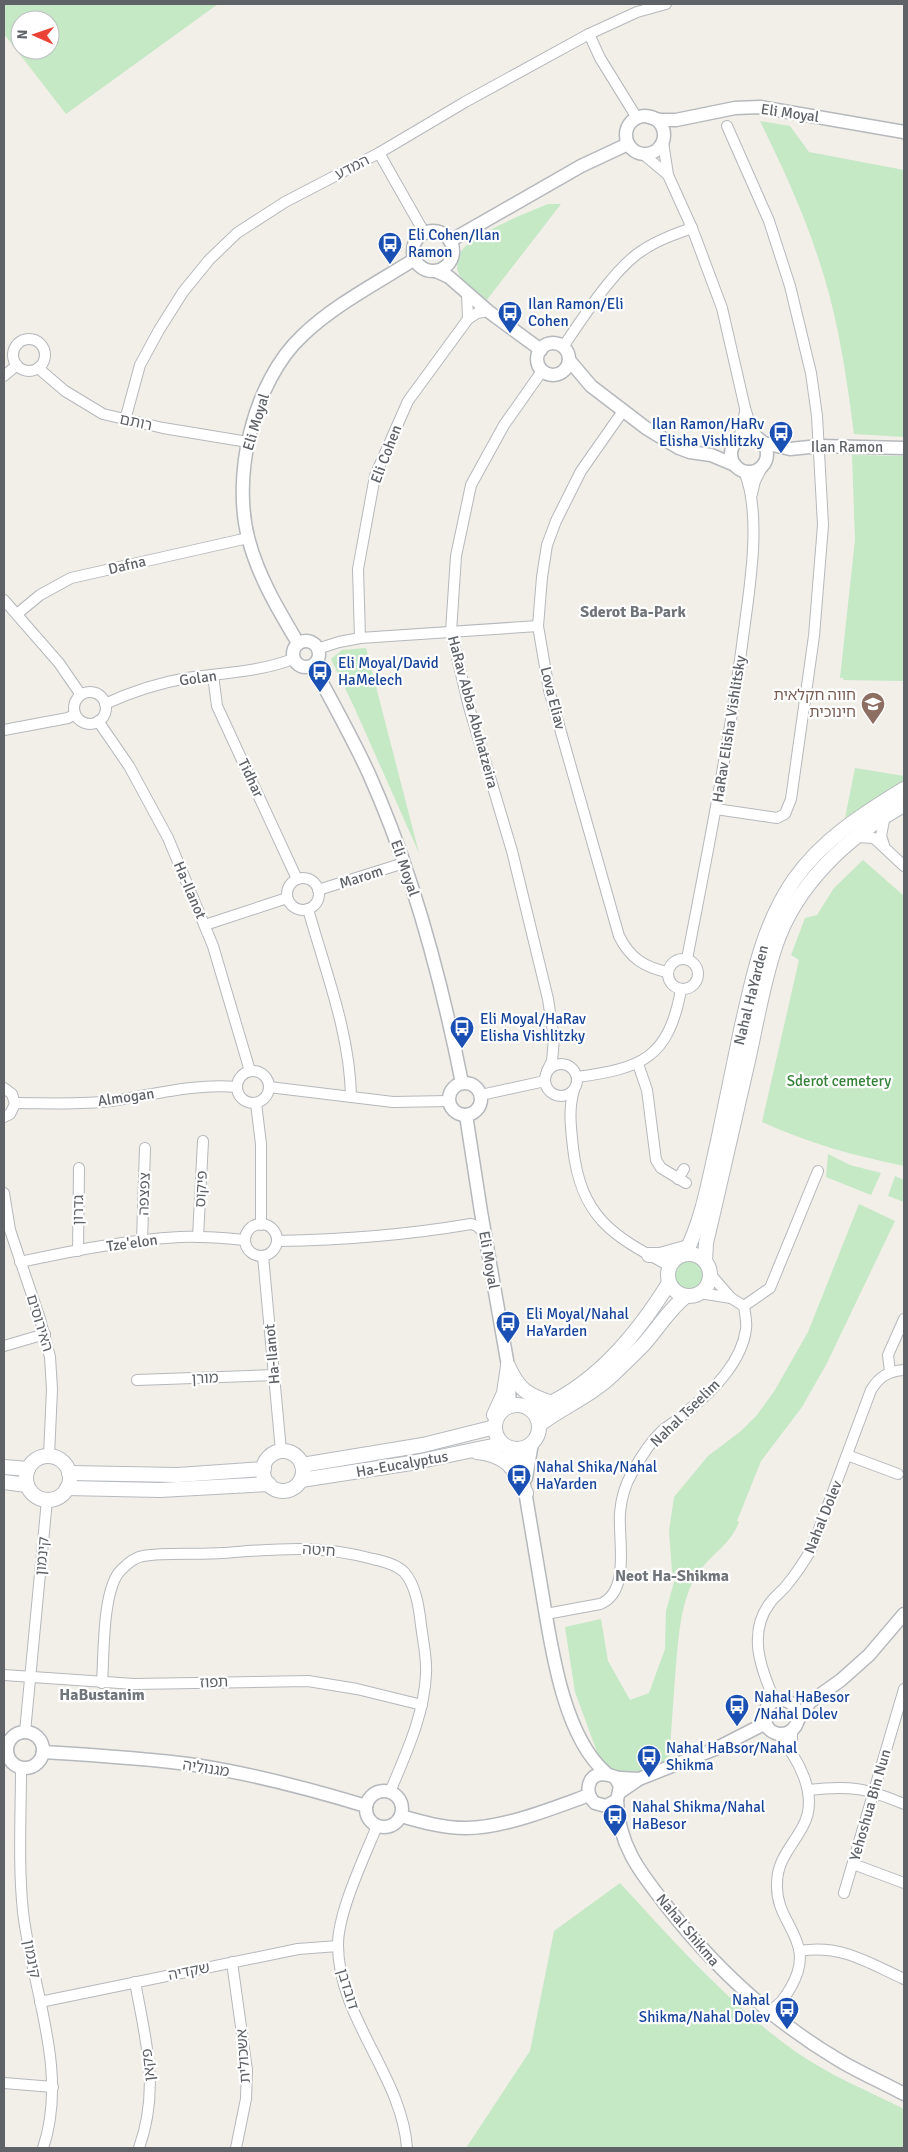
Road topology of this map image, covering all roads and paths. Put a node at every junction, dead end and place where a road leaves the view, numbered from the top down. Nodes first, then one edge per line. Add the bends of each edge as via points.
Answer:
1 (666, 4) edge
2 (589, 34) junction
3 (643, 117) junction
4 (676, 120) junction
5 (727, 126) dead end
6 (904, 132) edge
7 (663, 140) junction
8 (628, 144) junction
9 (380, 153) junction
10 (643, 154) junction
11 (668, 175) junction
12 (692, 228) junction
13 (425, 234) junction
14 (450, 241) junction
15 (415, 260) junction
16 (450, 260) junction
17 (436, 271) junction
18 (463, 290) junction
19 (488, 311) junction
20 (468, 319) junction
21 (563, 347) junction
22 (541, 350) junction
23 (569, 360) junction
24 (17, 365) junction
25 (38, 368) junction
26 (542, 371) junction
27 (559, 374) junction
28 (4, 376) edge
29 (591, 386) junction
30 (745, 408) junction
31 (623, 411) junction
32 (125, 420) junction
33 (761, 441) junction
34 (248, 442) junction
35 (736, 442) junction
36 (819, 446) junction
37 (904, 448) edge
38 (790, 449) junction
39 (711, 455) junction
40 (765, 463) junction
41 (739, 468) junction
42 (751, 497) junction
43 (248, 538) junction
44 (4, 600) edge
45 (17, 614) junction
46 (538, 626) junction
47 (451, 632) junction
48 (360, 638) junction
49 (298, 643) junction
50 (318, 649) junction
51 (294, 659) junction
52 (313, 666) junction
53 (213, 675) junction
54 (81, 695) junction
55 (105, 704) junction
56 (75, 714) junction
57 (98, 721) junction
58 (4, 730) edge
59 (904, 789) edge
60 (904, 805) edge
61 (716, 809) junction
62 (886, 815) junction
63 (856, 837) junction
64 (884, 846) junction
65 (404, 863) junction
66 (904, 866) edge
67 (297, 879) junction
68 (318, 890) junction
69 (288, 898) junction
70 (308, 909) junction
71 (205, 925) junction
72 (687, 959) junction
73 (668, 972) junction
74 (681, 990) junction
75 (554, 1039) junction
76 (638, 1064) junction
77 (250, 1071) junction
78 (574, 1073) junction
79 (546, 1076) junction
80 (462, 1083) junction
81 (237, 1087) junction
82 (4, 1088) edge
83 (268, 1088) junction
84 (574, 1090) junction
85 (551, 1094) junction
86 (480, 1095) junction
87 (351, 1097) junction
88 (449, 1101) junction
89 (15, 1102) junction
90 (256, 1102) junction
91 (466, 1115) junction
92 (4, 1117) edge
93 (571, 1126) junction
94 (204, 1141) dead end
95 (145, 1148) dead end
96 (79, 1168) dead end
97 (684, 1169) dead end
98 (818, 1171) dead end
99 (4, 1193) edge
100 (480, 1212) junction
101 (471, 1224) junction
102 (261, 1225) junction
103 (484, 1233) junction
104 (198, 1237) junction
105 (245, 1240) junction
106 (142, 1241) junction
107 (277, 1241) junction
108 (688, 1250) junction
109 (78, 1251) junction
110 (649, 1255) junction
111 (263, 1256) junction
112 (705, 1261) junction
113 (20, 1262) junction
114 (670, 1266) junction
115 (711, 1275) junction
116 (668, 1285) junction
117 (700, 1294) junction
118 (686, 1296) junction
119 (731, 1298) junction
120 (744, 1306) junction
121 (904, 1320) edge
122 (45, 1334) junction
123 (4, 1346) edge
124 (508, 1366) junction
125 (904, 1370) edge
126 (890, 1372) junction
127 (274, 1376) junction
128 (137, 1380) dead end
129 (552, 1403) junction
130 (510, 1406) junction
131 (533, 1411) junction
132 (539, 1425) junction
133 (494, 1428) junction
134 (477, 1432) junction
135 (532, 1443) junction
136 (505, 1446) junction
137 (281, 1451) junction
138 (469, 1451) junction
139 (847, 1455) junction
140 (49, 1456) junction
141 (302, 1465) junction
142 (4, 1467) edge
143 (28, 1469) junction
144 (264, 1469) junction
145 (69, 1473) junction
146 (898, 1474) dead end
147 (301, 1480) junction
148 (4, 1482) edge
149 (269, 1484) junction
150 (27, 1485) junction
151 (67, 1488) junction
152 (526, 1493) junction
153 (46, 1500) junction
154 (546, 1614) junction
155 (904, 1614) edge
156 (4, 1675) edge
157 (30, 1678) junction
158 (102, 1683) junction
159 (904, 1689) edge
160 (775, 1701) junction
161 (810, 1702) junction
162 (792, 1704) junction
163 (422, 1705) junction
164 (894, 1722) junction
165 (766, 1723) junction
166 (795, 1725) junction
167 (904, 1726) edge
168 (25, 1732) junction
169 (777, 1733) junction
170 (584, 1746) junction
171 (792, 1751) junction
172 (43, 1752) junction
173 (22, 1768) junction
174 (610, 1775) junction
175 (638, 1779) junction
176 (591, 1780) junction
177 (808, 1790) junction
178 (873, 1791) junction
179 (390, 1792) junction
180 (589, 1795) junction
181 (619, 1796) junction
182 (904, 1804) edge
183 (366, 1806) junction
184 (603, 1806) junction
185 (401, 1816) junction
186 (377, 1826) junction
187 (619, 1828) junction
188 (853, 1864) junction
189 (904, 1883) edge
190 (844, 1893) dead end
191 (338, 1946) junction
192 (800, 1951) junction
193 (232, 1962) junction
194 (904, 1980) edge
195 (135, 1982) junction
196 (40, 2002) junction
197 (768, 2010) junction
198 (4, 2084) edge
199 (53, 2088) junction
200 (904, 2094) edge
201 (43, 2148) edge
202 (139, 2148) edge
203 (236, 2148) edge
204 (407, 2148) edge

1 - 2 street, המדע via 637,12
2 - 3 street via 600,58
2 - 9 street, המדע
3 - 4 street, Eli Moyal
3 - 7 street via 659,122
3 - 8 street via 627,129
4 - 6 street, Eli Moyal via 760,107
4 - 7 street
5 - 36 street via 769,221 790,286 811,373
7 - 10 street via 655,152
7 - 11 street
8 - 10 street
8 - 14 street via 581,166
9 - 13 street
9 - 32 street, המדע via 285,202 237,233 209,260 183,292 140,365
10 - 11 street
11 - 12 street
12 - 21 street via 657,242 633,257 608,285
12 - 30 street via 722,308
13 - 14 street via 438,232
13 - 15 street via 415,244
14 - 16 street
15 - 17 street via 424,269
15 - 34 street, Eli Moyal via 334,311 300,337 270,380 258,406
16 - 17 street
16 - 18 street via 454,279
17 - 18 street via 449,277
18 - 19 street
18 - 20 street
19 - 20 street via 476,313
19 - 22 street
20 - 48 street, Eli Cohen via 408,401 375,476 358,569
21 - 22 street via 554,344
21 - 23 street
22 - 26 street via 538,363
23 - 27 street
23 - 29 street
24 - 25 street via 25,370
24 - 25 street via 14,356 16,346 24,340 34,339 45,350 44,360
24 - 28 street
25 - 32 street, רותם via 89,408
26 - 27 street via 550,375
26 - 47 street, HaRav Abba Abuhatzeira via 504,425 471,485 456,556
27 - 29 street
29 - 31 street
30 - 33 street
30 - 35 street
31 - 39 street via 679,448
31 - 46 street, Lova Eliav via 581,470 556,521 547,545
32 - 34 street, רותם
33 - 35 street via 749,436
33 - 38 street, Ilan Ramon
33 - 40 street via 766,449
34 - 43 street, Eli Moyal via 243,496
35 - 39 street
35 - 41 street via 731,456
36 - 37 street, Ilan Ramon
36 - 38 street, Ilan Ramon
36 - 61 street via 823,525 814,636 791,799 785,814 776,818
38 - 40 street, Ilan Ramon
39 - 41 street
40 - 41 street via 754,471
40 - 42 street, HaRav Elisha Vishlitsky
41 - 42 street, HaRav Elisha Vishlitsky
42 - 61 street, HaRav Elisha Vishlitsky via 753,546 747,604
43 - 45 street, Dafna via 71,578 40,595
43 - 49 street, Eli Moyal via 272,600
44 - 45 street
45 - 54 street via 59,663
46 - 47 street
46 - 73 street, Lova Eliav via 549,690 619,936 634,959
47 - 48 street
47 - 75 street, HaRav Abba Abuhatzeira via 469,707 532,926
48 - 50 street
49 - 50 street via 308,641
49 - 51 street via 293,651
50 - 52 street
51 - 52 street via 300,666
51 - 53 street, Golan via 274,666
52 - 65 street, Eli Moyal via 368,773
53 - 55 street, Golan via 150,686
53 - 67 street, Tidhar via 217,706
54 - 55 street via 97,694
54 - 56 street via 75,703
55 - 57 street via 104,716
56 - 57 street via 85,723
56 - 58 street
57 - 71 street, Ha-Ilanot via 129,766 168,838
59 - 108 main road, Nahal HaYarden via 844,827 816,854 795,879 769,924 752,981 706,1194
60 - 62 main road, Nahal HaYarden
61 - 72 street, HaRav Elisha Vishlitsky
62 - 63 main road, Nahal HaYarden
62 - 64 street via 881,836
63 - 64 street via 874,838
63 - 112 main road, Nahal HaYarden via 831,859 806,889 775,946
64 - 66 street
65 - 68 street, Marom
65 - 80 street, Eli Moyal via 438,971
67 - 68 street via 311,881
67 - 69 street via 289,886
68 - 70 street via 316,902
69 - 70 street via 297,909
69 - 71 street
70 - 87 street via 344,1038 350,1067
71 - 77 street, Ha-Ilanot
72 - 73 street via 676,960
72 - 74 street via 697,968 697,979 691,987
73 - 74 street via 669,982
74 - 76 street via 669,1031 660,1046
75 - 78 street, HaRav Abba Abuhatzeira
75 - 79 street, HaRav Abba Abuhatzeira via 552,1061
76 - 78 street via 619,1071
76 - 97 street via 647,1090 656,1160 661,1168 682,1181
77 - 81 street via 240,1078
77 - 83 street via 261,1074 267,1080
78 - 79 street via 567,1065 556,1064
78 - 84 street
79 - 85 street via 547,1090
79 - 86 street
80 - 86 street via 474,1086
80 - 88 street via 453,1088
81 - 89 street, Almogan via 197,1086 110,1101
81 - 90 street via 243,1099
82 - 89 street via 12,1094
83 - 87 street
83 - 90 street via 264,1099
84 - 85 street via 564,1097
84 - 93 street via 570,1105
85 - 93 street via 559,1102
86 - 91 street via 477,1108
87 - 88 street via 393,1102
88 - 91 street via 453,1109
89 - 92 street via 13,1110
90 - 102 street via 261,1144
91 - 100 street, Eli Moyal
93 - 110 street via 578,1180 589,1204 610,1230
94 - 104 street, פיקוס
95 - 106 street, צפצפה
96 - 109 street, גדרון
98 - 120 street via 770,1288
99 - 113 street, האירוסים via 10,1230
100 - 101 street
100 - 103 street, Eli Moyal
101 - 103 street
101 - 107 street via 369,1237
102 - 105 street via 249,1230
102 - 107 street via 274,1231
103 - 124 street, Eli Moyal
104 - 105 street, Tze'elon
104 - 106 street, Tze'elon
105 - 111 street via 253,1254
106 - 109 street, Tze'elon
107 - 111 street via 272,1251
108 - 110 main road
108 - 112 main road
108 - 114 main road
109 - 113 street, Tze'elon
110 - 114 street
110 - 116 main road via 661,1266
111 - 127 street, Ha-Ilanot
112 - 115 main road
113 - 122 street, האירוסים
114 - 116 main road
115 - 117 main road via 710,1282
115 - 119 street
116 - 118 main road
116 - 129 main road via 633,1336 615,1355 574,1390
117 - 118 main road
117 - 119 street
118 - 132 main road via 674,1305 643,1345 609,1378 583,1399
119 - 120 street
120 - 154 street, Nahal Tseelim via 746,1329 739,1353 729,1369 702,1398 657,1437 631,1474 620,1511 622,1561 613,1596 600,1604
121 - 126 street via 888,1355
122 - 123 street
122 - 140 street, האירוסים via 52,1389
124 - 129 main road via 527,1394
124 - 130 street, Eli Moyal
124 - 134 main road via 499,1406 492,1420
125 - 126 street
126 - 139 street, Nahal Dolev via 878,1379 870,1390
127 - 128 street, מורן
127 - 137 street, Ha-Ilanot
129 - 131 main road
130 - 131 main road via 522,1405
130 - 133 main road via 500,1411
131 - 132 main road
132 - 135 main road
133 - 134 main road, Ha-Eucalyptus
133 - 136 main road
134 - 141 main road, Ha-Eucalyptus via 423,1445
135 - 136 main road via 523,1448
135 - 152 street
136 - 138 main road, Ha-Eucalyptus
136 - 152 street via 518,1457
137 - 141 main road via 296,1456
137 - 144 main road via 269,1457
138 - 147 main road, Ha-Eucalyptus
138 - 152 main road via 488,1453 508,1463 518,1474
139 - 146 street
139 - 160 street, Nahal Dolev via 812,1548 802,1566 770,1602 761,1618 757,1633 758,1652 764,1678
140 - 143 main road via 36,1459
140 - 145 main road via 62,1461
141 - 147 main road
142 - 143 main road
143 - 150 main road
144 - 145 main road via 170,1475
144 - 149 main road
145 - 151 main road
147 - 149 main road via 289,1490 276,1490
148 - 150 main road
149 - 151 main road via 160,1490
150 - 153 main road via 35,1496
151 - 153 main road via 54,1500
152 - 154 street
153 - 157 street, קינמון
154 - 170 street via 564,1696
155 - 161 street via 869,1655
156 - 157 street, תפוז
157 - 158 street, תפוז
157 - 168 street, קינמון
158 - 163 street, תפוז via 308,1681
158 - 163 street, חיטה via 108,1604 119,1571 128,1563 142,1556 326,1549 390,1564 403,1571 412,1586 420,1613 426,1671
159 - 164 street, Yehoshua Bin Nun
160 - 162 street via 785,1700
160 - 165 street via 767,1707
161 - 162 street
161 - 166 street
162 - 166 street via 797,1711
163 - 179 street, חיטה
164 - 167 street
164 - 178 street, Yehoshua Bin Nun
165 - 169 street
165 - 175 street via 715,1749
166 - 169 street via 786,1733
166 - 171 street
168 - 172 street via 39,1738
168 - 173 street via 11,1738 8,1748 10,1758
169 - 171 street
170 - 174 street via 595,1763
170 - 176 street
171 - 177 street
172 - 173 street via 38,1763
172 - 183 street, מגנוליה via 194,1765 247,1774
173 - 196 street, קינמון via 20,1874
174 - 175 street
174 - 176 street via 595,1776
174 - 181 street via 620,1786
175 - 181 street
176 - 180 street
177 - 178 street via 837,1787
177 - 192 street via 803,1826 783,1856 777,1871 776,1888
178 - 182 street
178 - 188 street, Yehoshua Bin Nun
179 - 183 street via 375,1793
179 - 185 street via 401,1804
180 - 184 street via 595,1803
180 - 185 street via 540,1813 485,1826 443,1826
181 - 184 street
181 - 187 street, Nahal Shikma
183 - 186 street via 368,1818
184 - 187 street, Nahal Shikma
185 - 186 street via 391,1826
186 - 191 street, דובדבן via 344,1913
187 - 197 street, Nahal Shikma via 640,1871 695,1942
188 - 189 street
188 - 190 street, Yehoshua Bin Nun
191 - 193 street, שקדיה via 298,1949
191 - 204 street, דובדבן via 342,1977 360,2024 394,2094 405,2128
192 - 194 street via 847,1952
192 - 197 street via 801,1964 796,1978 777,2007
193 - 195 street, שקדיה
193 - 203 street, אשכולית via 247,2070 246,2099
195 - 196 street, שקדיה
195 - 202 street, פקאן via 151,2083 148,2117
196 - 199 street, קינמון
197 - 200 street, Nahal Shikma via 837,2059
198 - 199 street
199 - 201 street, קינמון via 48,2135

